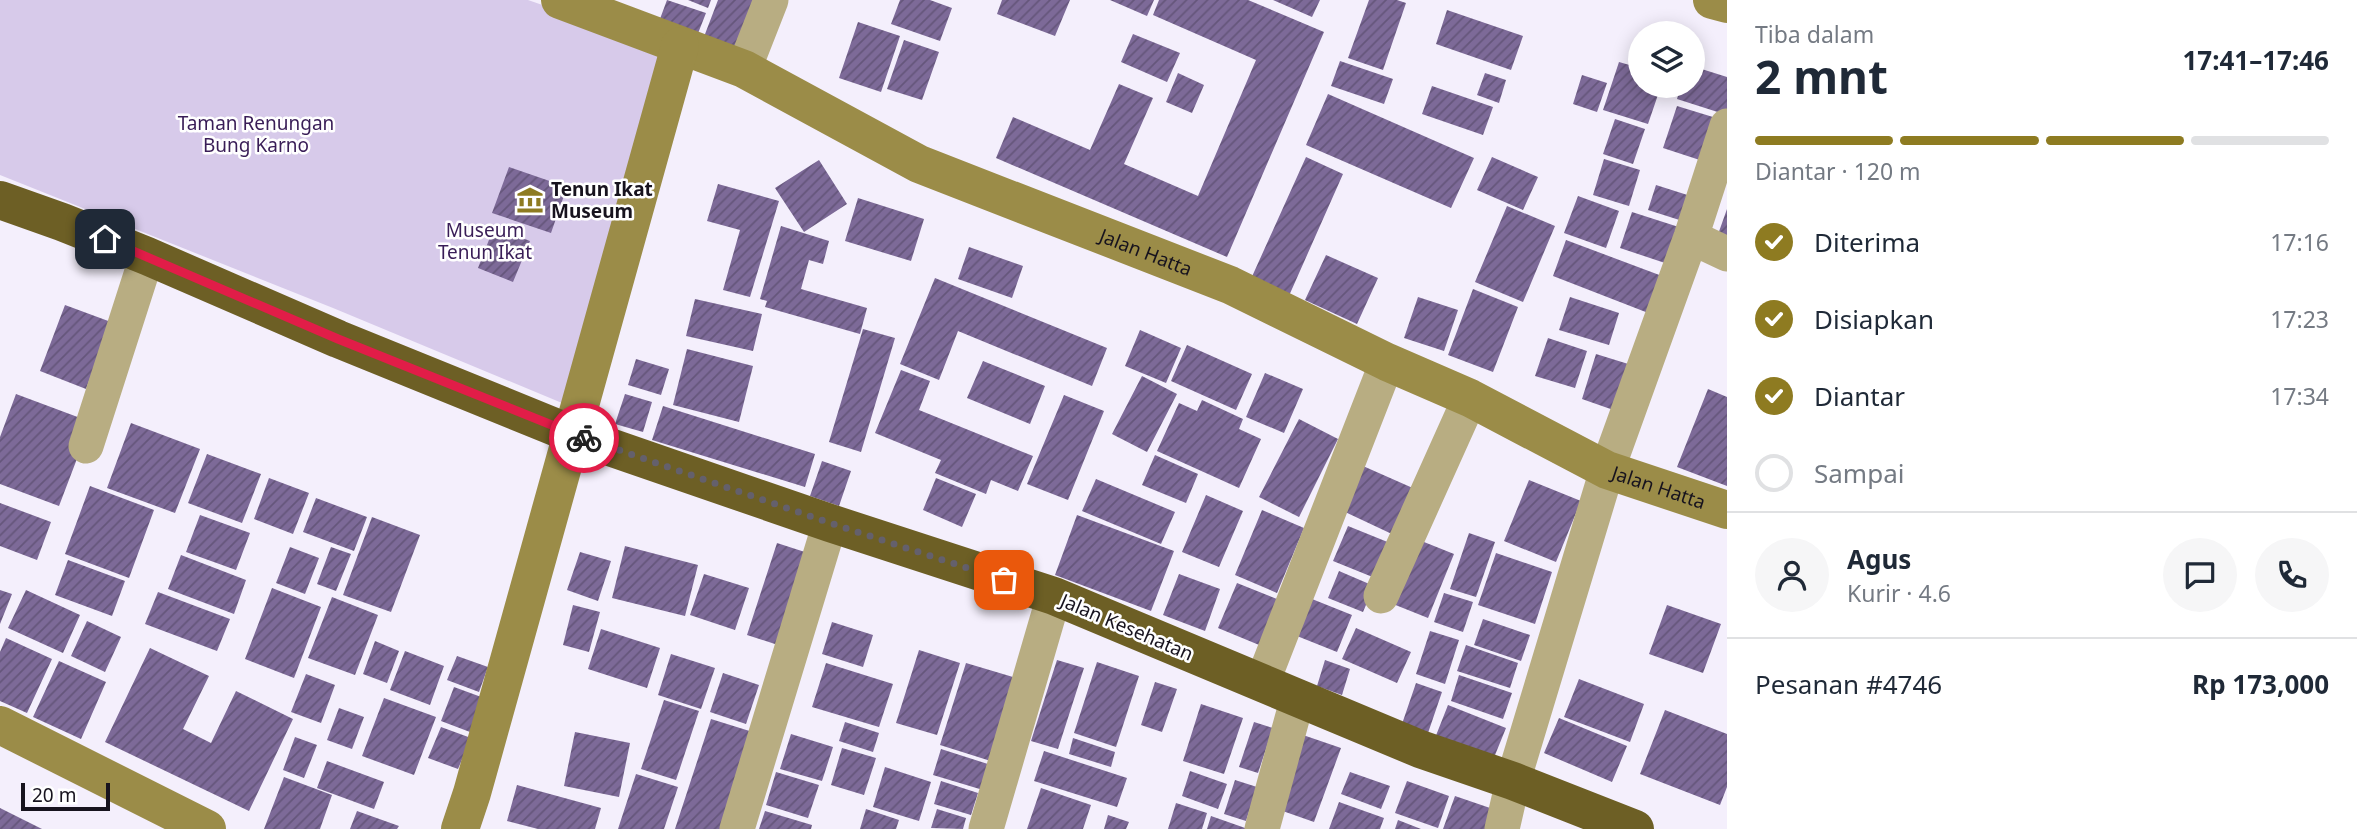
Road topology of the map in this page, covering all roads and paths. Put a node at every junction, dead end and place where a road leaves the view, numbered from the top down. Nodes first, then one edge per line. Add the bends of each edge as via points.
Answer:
1 (560, 0) edge
2 (771, 0) edge
3 (1712, 0) edge
4 (1727, 4) edge
5 (680, 46) junction
6 (744, 69) junction
7 (1727, 126) edge
8 (0, 200) edge
9 (1692, 237) junction
10 (1727, 254) edge
11 (147, 257) junction
12 (1387, 362) junction
13 (1470, 398) junction
14 (572, 434) junction
15 (86, 446) dead end
16 (1606, 470) junction
17 (1727, 510) edge
18 (830, 523) junction
19 (1054, 596) junction
20 (1381, 596) dead end
21 (1262, 682) junction
22 (1298, 697) junction
23 (0, 725) edge
24 (1513, 781) junction
25 (207, 829) edge
26 (460, 829) edge
27 (737, 829) edge
28 (986, 829) edge
29 (1262, 829) edge
30 (1502, 829) edge
31 (1635, 829) edge

1 - 5 street, Jalan Hatta
2 - 6 street
3 - 4 street
5 - 6 street, Jalan Hatta
5 - 14 street
6 - 12 street, Jalan Hatta via 919,164 1230,285
7 - 9 street
8 - 11 highway, Jalan Kesehatan
9 - 10 street
9 - 16 street
11 - 14 highway, Jalan Kesehatan
11 - 15 street
12 - 13 street, Jalan Hatta
12 - 21 street
13 - 16 street, Jalan Hatta
13 - 20 street
14 - 18 highway, Jalan Kesehatan
14 - 26 street
16 - 17 street, Jalan Hatta
16 - 24 street
18 - 19 highway, Jalan Kesehatan
18 - 27 street
19 - 21 highway, Jalan Kesehatan
19 - 28 street
21 - 22 highway, Jalan Kesehatan
22 - 24 highway, Jalan Kesehatan via 1420,749
22 - 29 street
23 - 25 street
24 - 30 street
24 - 31 highway, Jalan Kesehatan

